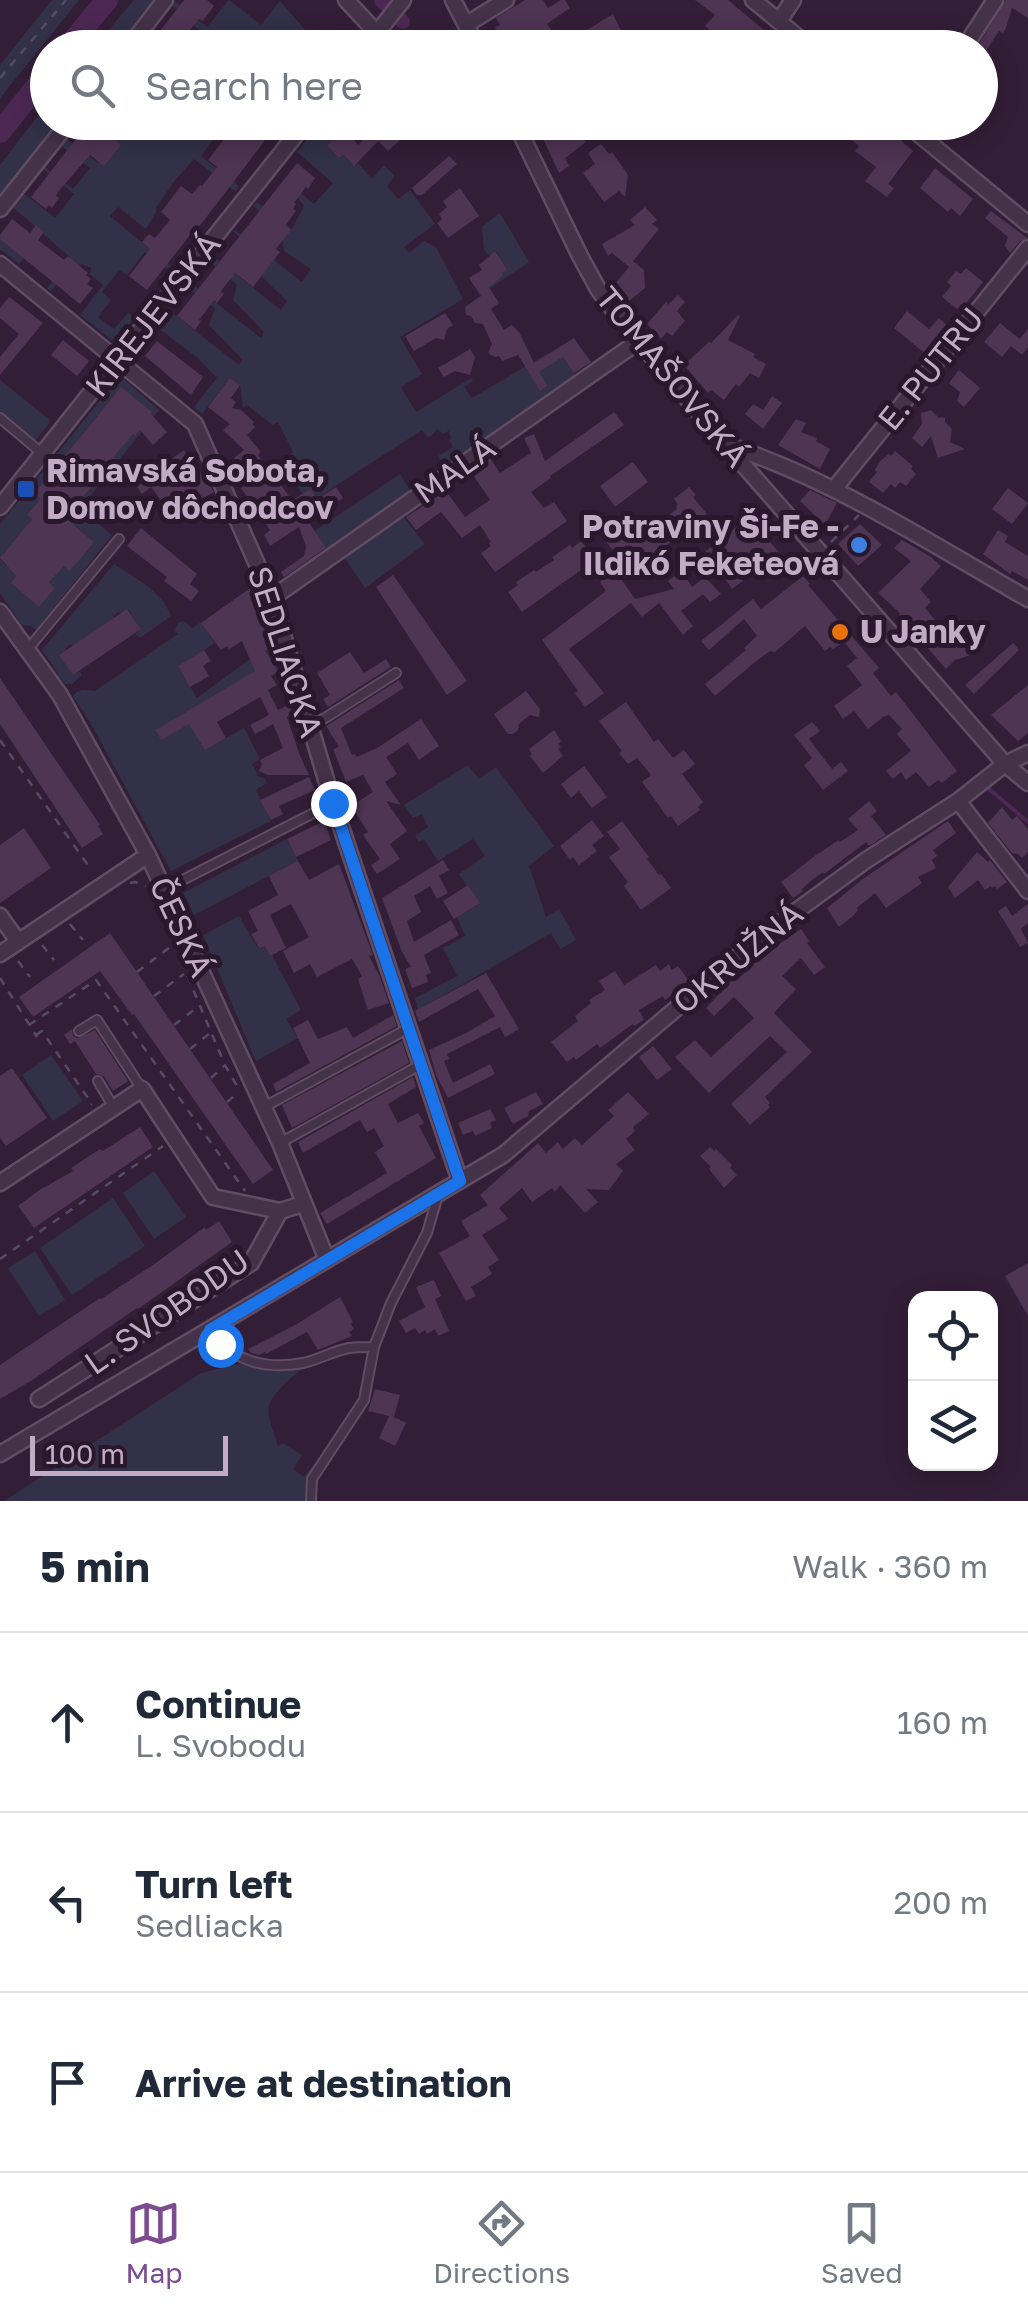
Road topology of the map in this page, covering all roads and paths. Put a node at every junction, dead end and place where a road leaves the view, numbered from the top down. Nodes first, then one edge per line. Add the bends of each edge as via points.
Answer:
1 (66, 0) edge
2 (165, 0) edge
3 (346, 0) edge
4 (452, 0) edge
5 (506, 0) edge
6 (753, 0) edge
7 (793, 0) edge
8 (995, 0) edge
9 (400, 3) edge
10 (779, 21) junction
11 (467, 24) junction
12 (41, 30) edge
13 (142, 30) edge
14 (374, 30) edge
15 (379, 30) edge
16 (470, 30) edge
17 (790, 30) edge
18 (976, 30) edge
19 (30, 43) edge
20 (0, 78) edge
21 (55, 140) edge
22 (292, 140) edge
23 (523, 140) edge
24 (929, 140) edge
25 (0, 210) edge
26 (1028, 224) edge
27 (1028, 248) edge
28 (0, 264) edge
29 (639, 342) junction
30 (118, 359) junction
31 (0, 418) edge
32 (726, 445) junction
33 (42, 454) junction
34 (834, 489) junction
35 (0, 506) edge
36 (867, 508) junction
37 (119, 539) dead end
38 (831, 542) dead end
39 (272, 598) junction
40 (1028, 599) edge
41 (0, 612) edge
42 (28, 649) junction
43 (396, 673) dead end
44 (310, 725) junction
45 (0, 740) edge
46 (1028, 752) edge
47 (1005, 764) junction
48 (1028, 783) edge
49 (958, 801) junction
50 (333, 803) junction
51 (148, 855) junction
52 (92, 871) dead end
53 (122, 885) dead end
54 (158, 891) junction
55 (1028, 891) edge
56 (0, 916) edge
57 (69, 923) dead end
58 (84, 940) dead end
59 (18, 941) junction
60 (41, 944) dead end
61 (174, 944) dead end
62 (0, 954) edge
63 (17, 959) dead end
64 (180, 959) dead end
65 (54, 960) dead end
66 (137, 972) dead end
67 (185, 974) junction
68 (30, 977) dead end
69 (0, 978) edge
70 (154, 996) dead end
71 (200, 1005) junction
72 (29, 1025) junction
73 (174, 1025) dead end
74 (409, 1028) junction
75 (79, 1031) dead end
76 (210, 1032) junction
77 (190, 1049) dead end
78 (421, 1064) junction
79 (225, 1065) junction
80 (211, 1078) dead end
81 (98, 1081) dead end
82 (142, 1089) junction
83 (227, 1102) dead end
84 (88, 1107) dead end
85 (114, 1108) junction
86 (264, 1108) junction
87 (175, 1137) junction
88 (280, 1143) junction
89 (460, 1181) junction
90 (0, 1183) edge
91 (438, 1195) junction
92 (249, 1197) dead end
93 (303, 1204) junction
94 (280, 1211) junction
95 (0, 1259) edge
96 (327, 1260) junction
97 (210, 1330) junction
98 (374, 1347) junction
99 (40, 1400) dead end
100 (0, 1454) edge
101 (311, 1501) edge

1 - 12 path
2 - 13 street
3 - 14 street
4 - 11 street
5 - 11 street
6 - 10 street
7 - 10 street
8 - 18 street
9 - 15 street
10 - 17 street
11 - 16 street
19 - 20 path
21 - 25 street
22 - 30 street, KIREJEVSKÁ
23 - 29 street, TOMAŠOVSKÁ via 598,289
24 - 26 street
27 - 34 street, E. PUTRU
28 - 30 street, SEDLIACKA
29 - 32 street, TOMAŠOVSKÁ
29 - 39 street, MALÁ
30 - 33 street, KIREJEVSKÁ
30 - 39 street, SEDLIACKA via 195,424
31 - 33 lane
32 - 34 street
32 - 47 street, TOMAŠOVSKÁ
33 - 35 street, KIREJEVSKÁ
34 - 36 street
36 - 38 path
36 - 40 street
37 - 42 lane
39 - 44 street, SEDLIACKA
41 - 42 street, ČESKÁ
42 - 51 street, ČESKÁ
43 - 44 lane
44 - 50 street, SEDLIACKA
45 - 52 path
46 - 47 street, OKRUŽNÁ
47 - 48 street, TOMAŠOVSKÁ
47 - 49 street, OKRUŽNÁ
49 - 55 street
49 - 89 street, OKRUŽNÁ via 762,936 502,1155
50 - 54 lane
50 - 74 street, SEDLIACKA
51 - 54 street, ČESKÁ
51 - 59 street
53 - 54 path via 136,882
54 - 86 street, ČESKÁ
56 - 59 street
57 - 58 path
59 - 62 street
60 - 65 path
61 - 66 path
63 - 68 path
64 - 67 path
67 - 70 path
67 - 71 path
69 - 72 path
71 - 73 path
71 - 76 path
72 - 84 path via 36,1036 42,1031
72 - 92 path via 96,980
74 - 78 street, SEDLIACKA
74 - 86 lane
75 - 82 lane via 97,1020
76 - 77 path
76 - 79 path
78 - 88 lane
78 - 89 street, SEDLIACKA
79 - 80 path
79 - 83 path via 240,1090
81 - 85 lane
82 - 85 street
82 - 87 street
85 - 90 street
86 - 88 street, ČESKÁ
87 - 94 street via 213,1197
87 - 95 path
88 - 93 street, ČESKÁ
89 - 91 street, L. SVOBODU
91 - 96 street, L. SVOBODU
91 - 98 lane
93 - 94 street
93 - 96 street, ČESKÁ
94 - 99 street, L. SVOBODU via 250,1263
96 - 97 street, L. SVOBODU
97 - 98 lane via 243,1360 274,1365
97 - 100 street, L. SVOBODU
98 - 101 lane via 364,1400 312,1479

